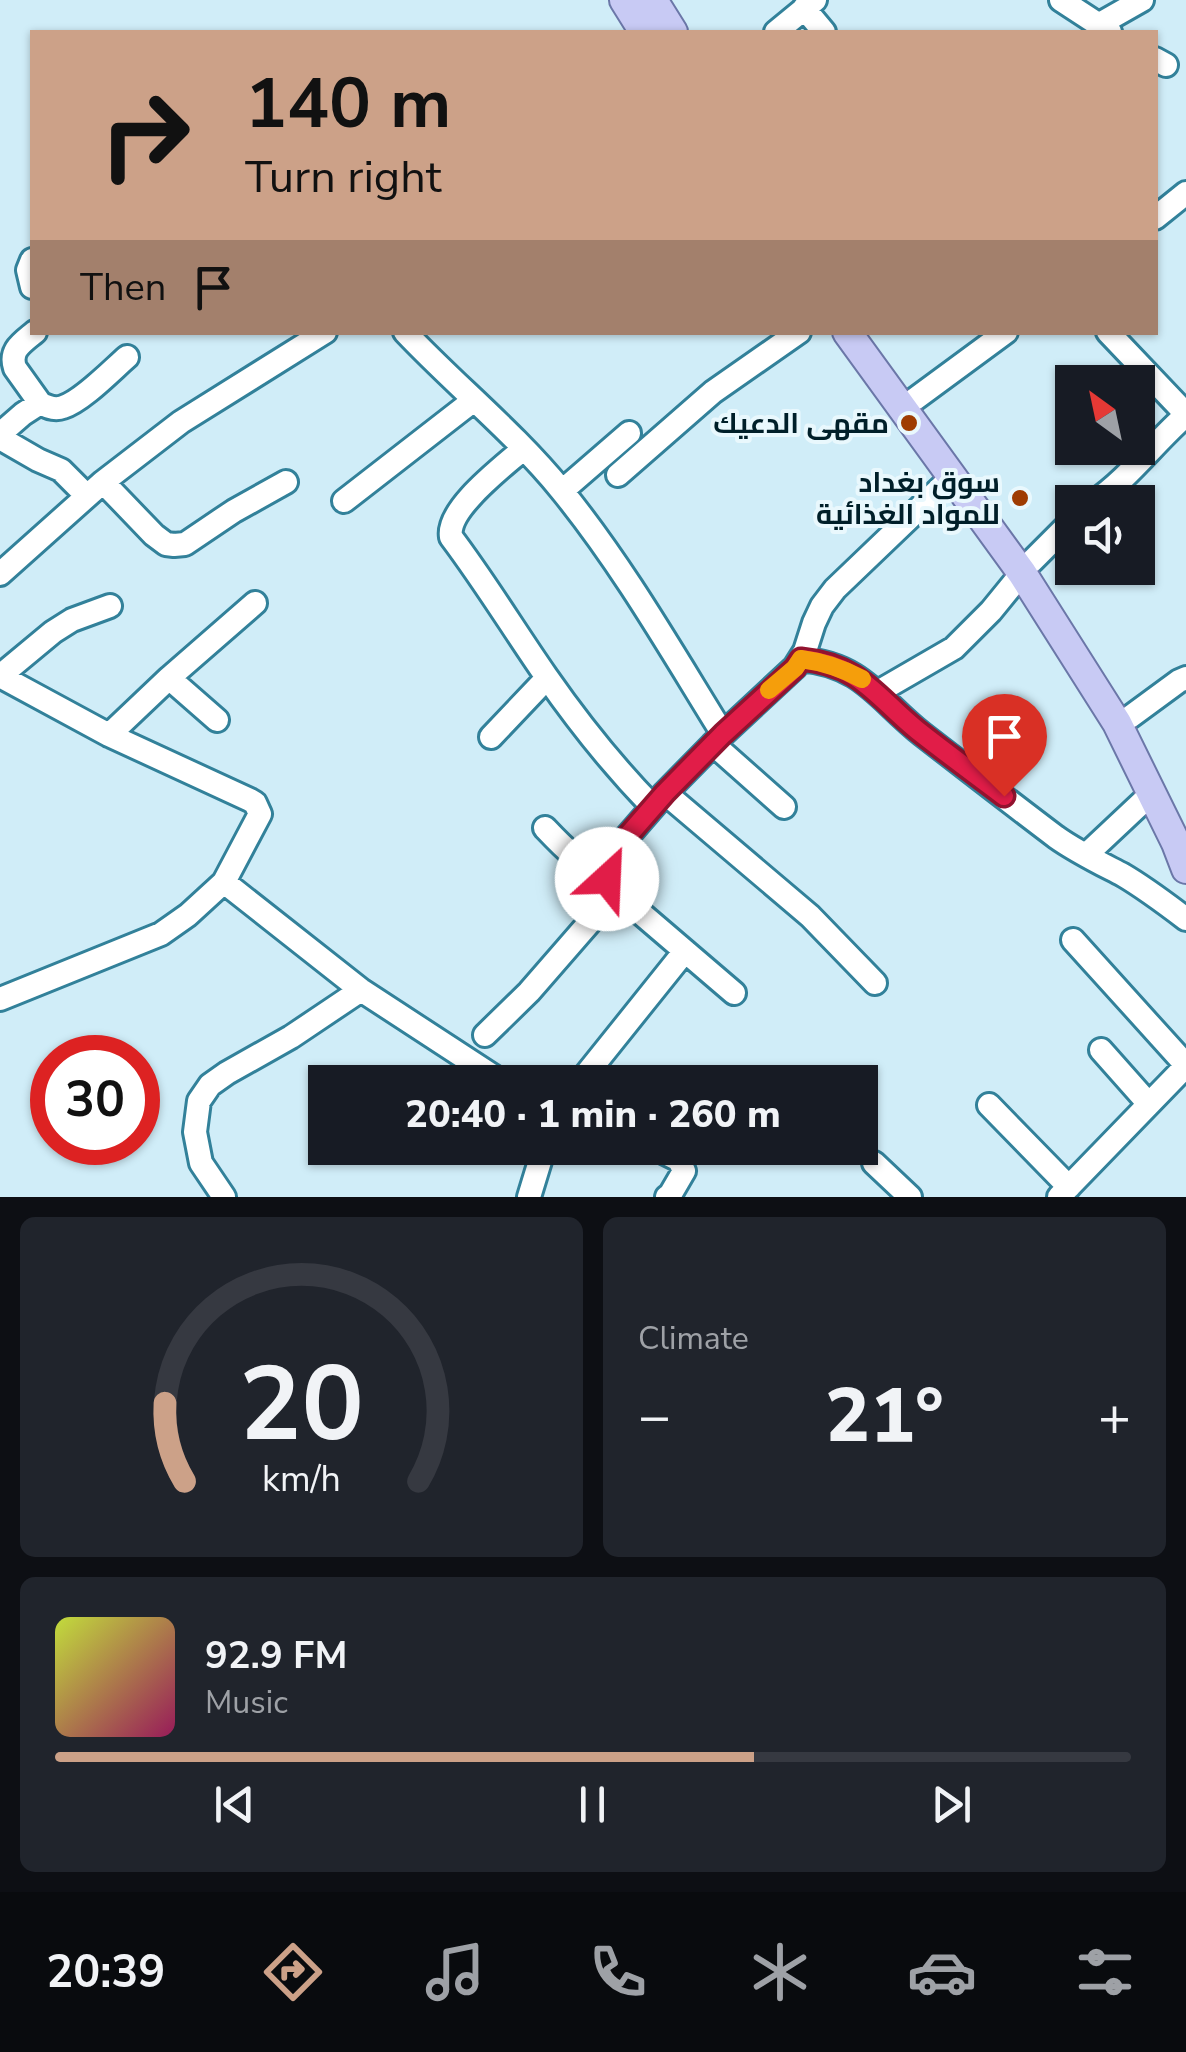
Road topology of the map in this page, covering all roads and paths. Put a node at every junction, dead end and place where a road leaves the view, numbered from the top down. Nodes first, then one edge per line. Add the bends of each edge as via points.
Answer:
1 (624, 0) edge
2 (653, 0) edge
3 (1061, 0) edge
4 (1142, 0) edge
5 (809, 4) edge
6 (1104, 29) edge
7 (643, 30) edge
8 (673, 30) edge
9 (778, 30) edge
10 (823, 30) edge
11 (31, 335) edge
12 (408, 335) edge
13 (795, 335) edge
14 (850, 335) edge
15 (869, 335) edge
16 (1002, 335) edge
17 (1111, 335) edge
18 (311, 336) edge
19 (127, 357) dead end
20 (914, 398) junction
21 (474, 400) junction
22 (40, 403) junction
23 (1186, 414) edge
24 (629, 434) dead end
25 (0, 436) edge
26 (523, 449) junction
27 (618, 475) dead end
28 (952, 477) junction
29 (286, 482) dead end
30 (1116, 485) edge
31 (95, 489) junction
32 (562, 491) junction
33 (344, 502) dead end
34 (1055, 538) edge
35 (1027, 567) junction
36 (0, 574) edge
37 (255, 603) dead end
38 (110, 606) dead end
39 (801, 659) junction
40 (0, 676) edge
41 (169, 678) junction
42 (547, 678) junction
43 (1186, 678) edge
44 (878, 692) junction
45 (1130, 717) junction
46 (218, 720) dead end
47 (108, 735) junction
48 (491, 737) dead end
49 (718, 739) junction
50 (1152, 793) junction
51 (659, 800) junction
52 (784, 807) dead end
53 (546, 828) dead end
54 (1186, 836) edge
55 (1086, 856) junction
56 (1186, 869) edge
57 (224, 882) junction
58 (610, 882) junction
59 (1186, 919) edge
60 (1073, 940) dead end
61 (685, 951) junction
62 (875, 983) dead end
63 (362, 990) junction
64 (734, 993) dead end
65 (0, 999) edge
66 (485, 1035) dead end
67 (1101, 1050) dead end
68 (476, 1065) edge
69 (594, 1065) edge
70 (1186, 1066) edge
71 (1148, 1104) junction
72 (989, 1105) dead end
73 (539, 1165) edge
74 (681, 1165) edge
75 (876, 1165) edge
76 (1064, 1192) edge
77 (530, 1196) edge
78 (224, 1197) edge
79 (555, 1197) edge
80 (667, 1197) edge
81 (910, 1197) edge

1 - 7 main road
2 - 8 main road
3 - 6 street
4 - 6 street
5 - 9 street
5 - 10 street
11 - 22 street via 12,361
12 - 21 street
13 - 27 street via 713,392
14 - 28 main road
15 - 20 main road
16 - 20 street
17 - 23 street
18 - 31 street via 180,422
19 - 22 street via 63,408
20 - 35 main road
21 - 26 street
21 - 33 street
22 - 25 street
23 - 30 street
24 - 32 street
25 - 31 street
26 - 32 street
26 - 42 street via 453,517 449,530
28 - 35 main road
28 - 39 street via 835,589
29 - 31 street via 174,545
31 - 36 street
32 - 49 street via 627,580
34 - 35 street
35 - 44 street via 954,648
35 - 45 main road
35 - 50 main road
37 - 41 street
38 - 40 street via 72,620
39 - 44 street via 841,668
39 - 49 street
40 - 47 street
41 - 46 street
41 - 47 street
42 - 48 street
42 - 51 street via 627,780
43 - 45 street
44 - 55 street via 920,732
45 - 54 main road
47 - 57 street via 255,803 260,814
49 - 51 street
49 - 52 street
50 - 55 street
50 - 56 main road
51 - 58 street via 611,855
51 - 62 street via 810,916
53 - 58 street
55 - 59 street
57 - 63 street
57 - 65 street via 161,934
58 - 61 street
58 - 66 street via 529,992
60 - 70 street
61 - 64 street
61 - 69 street
63 - 68 street
63 - 78 street via 218,1079 199,1101 201,1163
67 - 71 street
70 - 71 street
71 - 76 street
72 - 76 street
73 - 77 street
74 - 80 street via 684,1172
75 - 81 street
77 - 79 street

